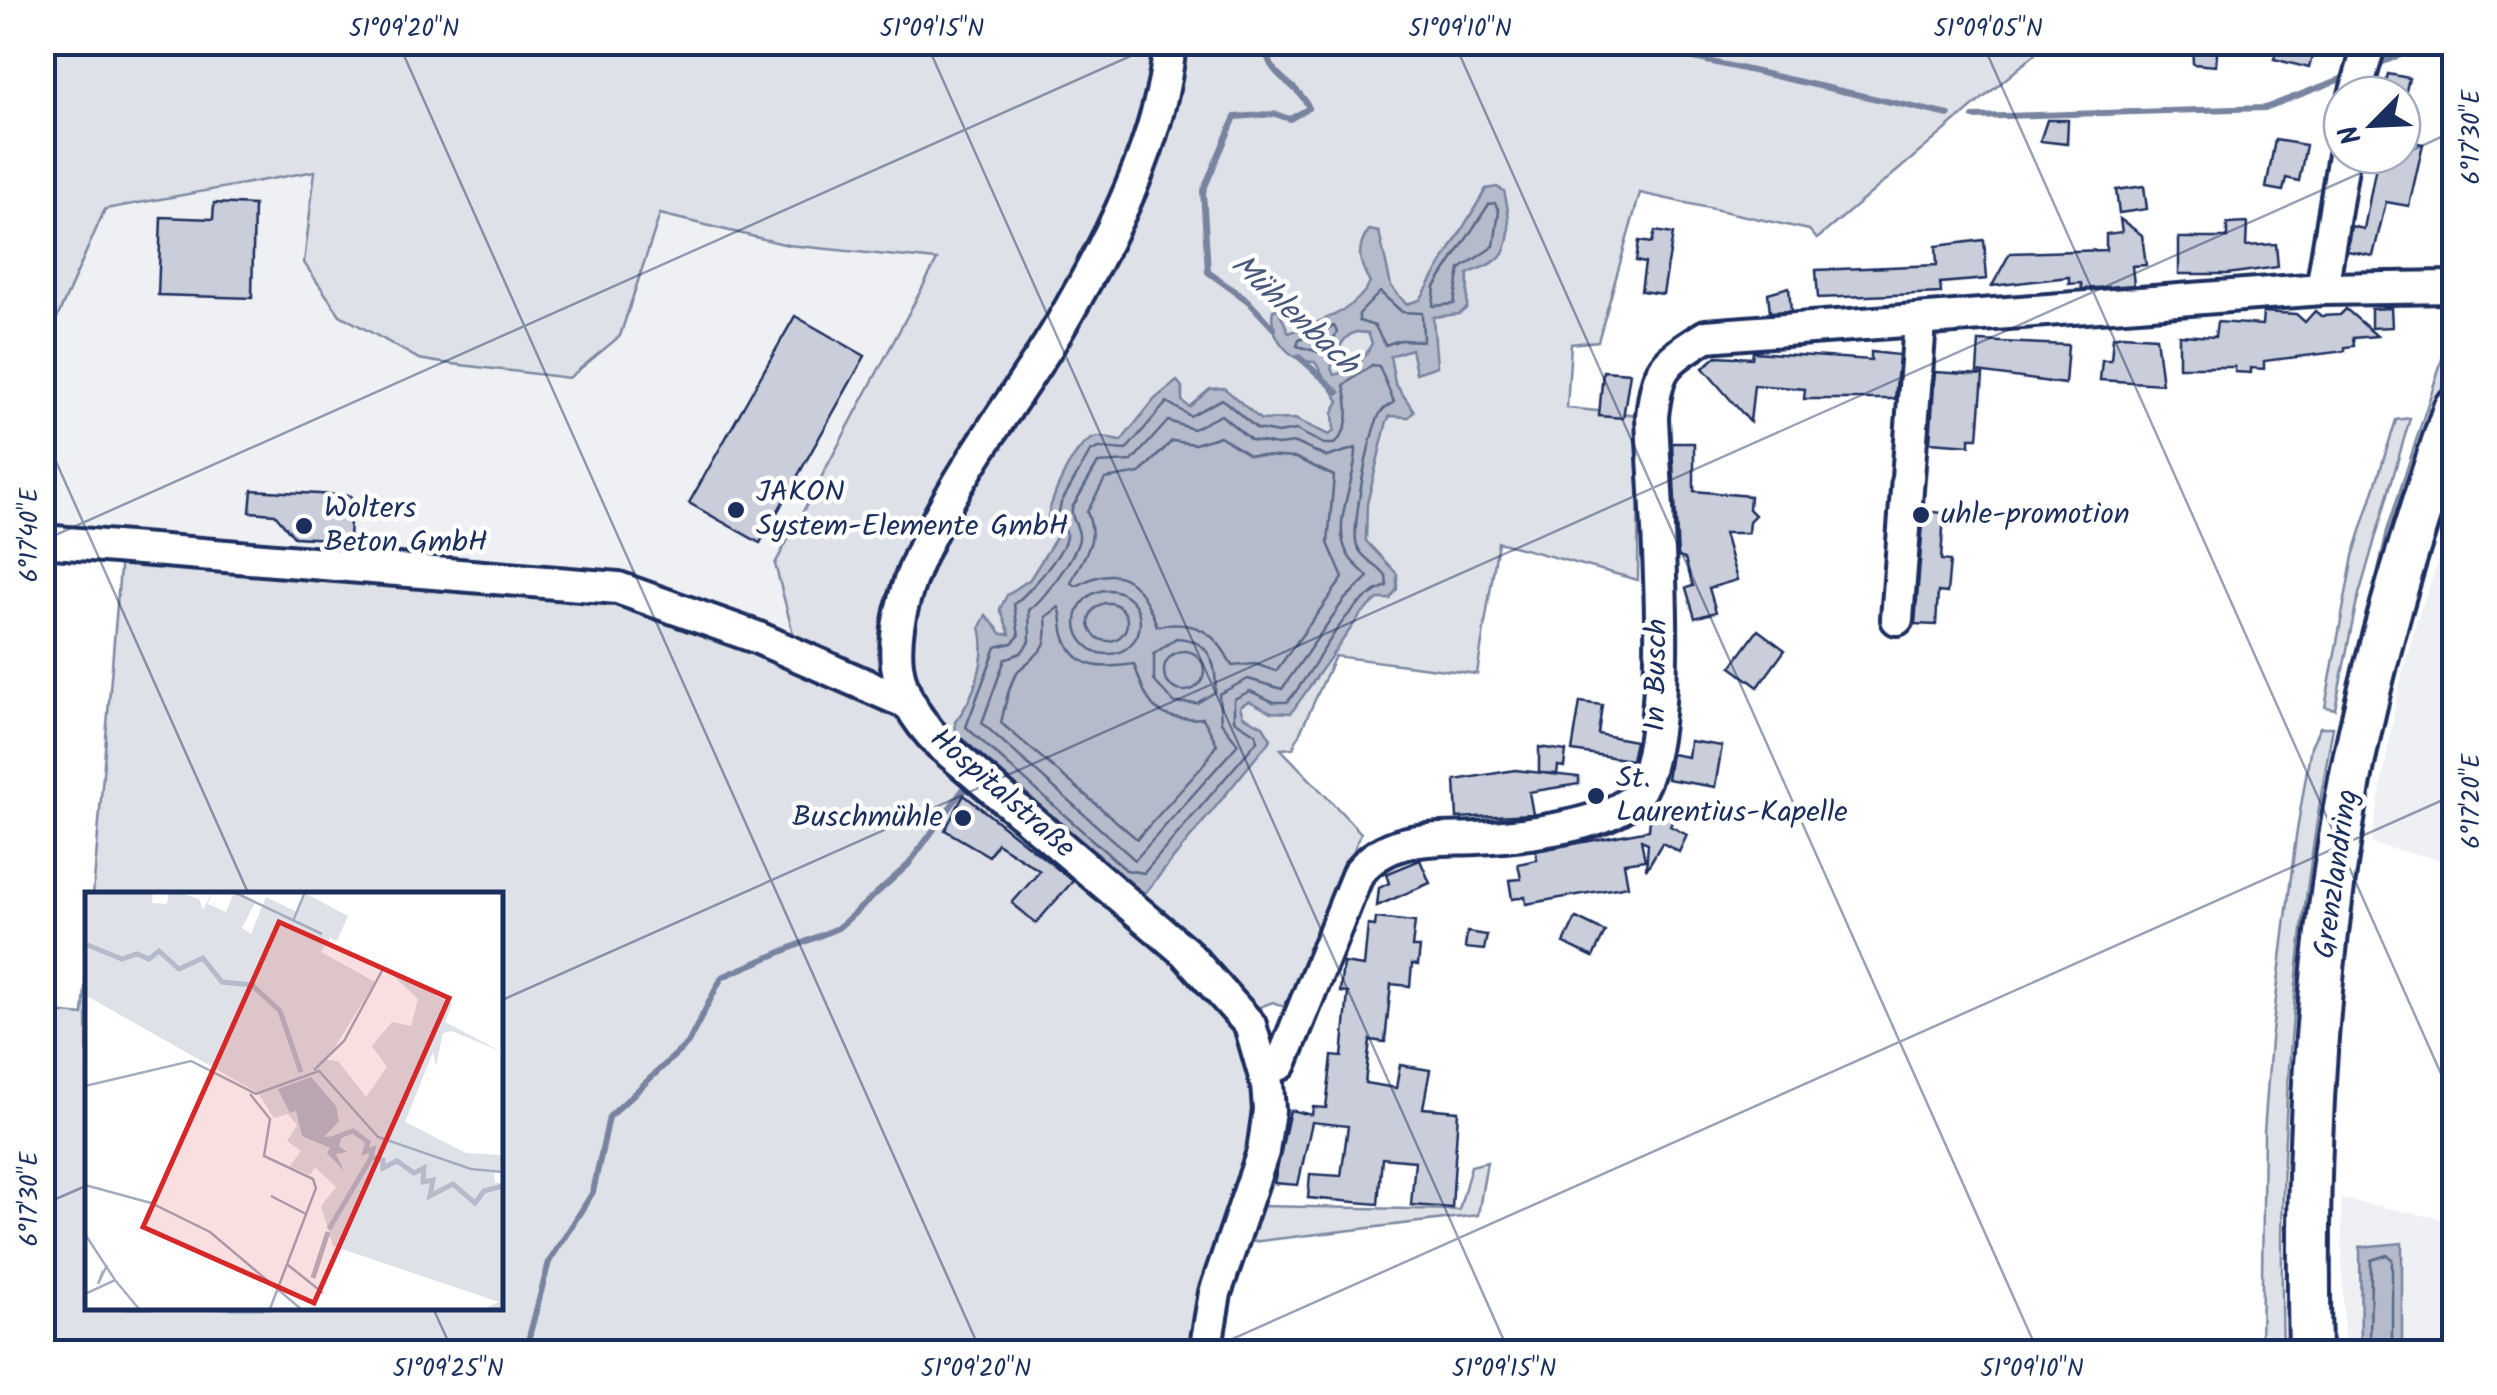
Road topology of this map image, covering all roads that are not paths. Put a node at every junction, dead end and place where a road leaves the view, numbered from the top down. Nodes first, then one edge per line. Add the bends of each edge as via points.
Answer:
1 (1170, 42) edge
2 (2370, 42) edge
3 (2361, 75) edge
4 (2341, 175) edge
5 (2454, 288) edge
6 (2322, 289) junction
7 (1920, 323) junction
8 (2454, 409) edge
9 (42, 541) edge
10 (1897, 619) dead end
11 (910, 705) junction
12 (1300, 1017) junction
13 (1250, 1025) junction
14 (1263, 1069) junction
15 (1206, 1352) edge
16 (2310, 1352) edge

1 - 11 street, Hospitalstraße via 1146,144 1118,212 1061,324 950,499 910,586 898,666
2 - 3 street
4 - 6 street
5 - 6 street, In Busch
6 - 7 street, In Busch
7 - 10 street
7 - 12 street, In Busch via 1706,336 1660,370 1652,416 1662,684 1657,742 1644,783 1631,800 1594,818 1515,836 1408,842 1374,854 1358,873
8 - 16 main road, Grenzlandring via 2396,592 2347,798 2316,1050
9 - 11 street via 618,588 756,637
11 - 13 street, Hospitalstraße via 940,744 1185,952
12 - 13 street
12 - 14 street, In Busch via 1281,1064
13 - 14 street, Hospitalstraße
14 - 15 street, Hospitalstraße via 1269,1110 1262,1152 1215,1293

